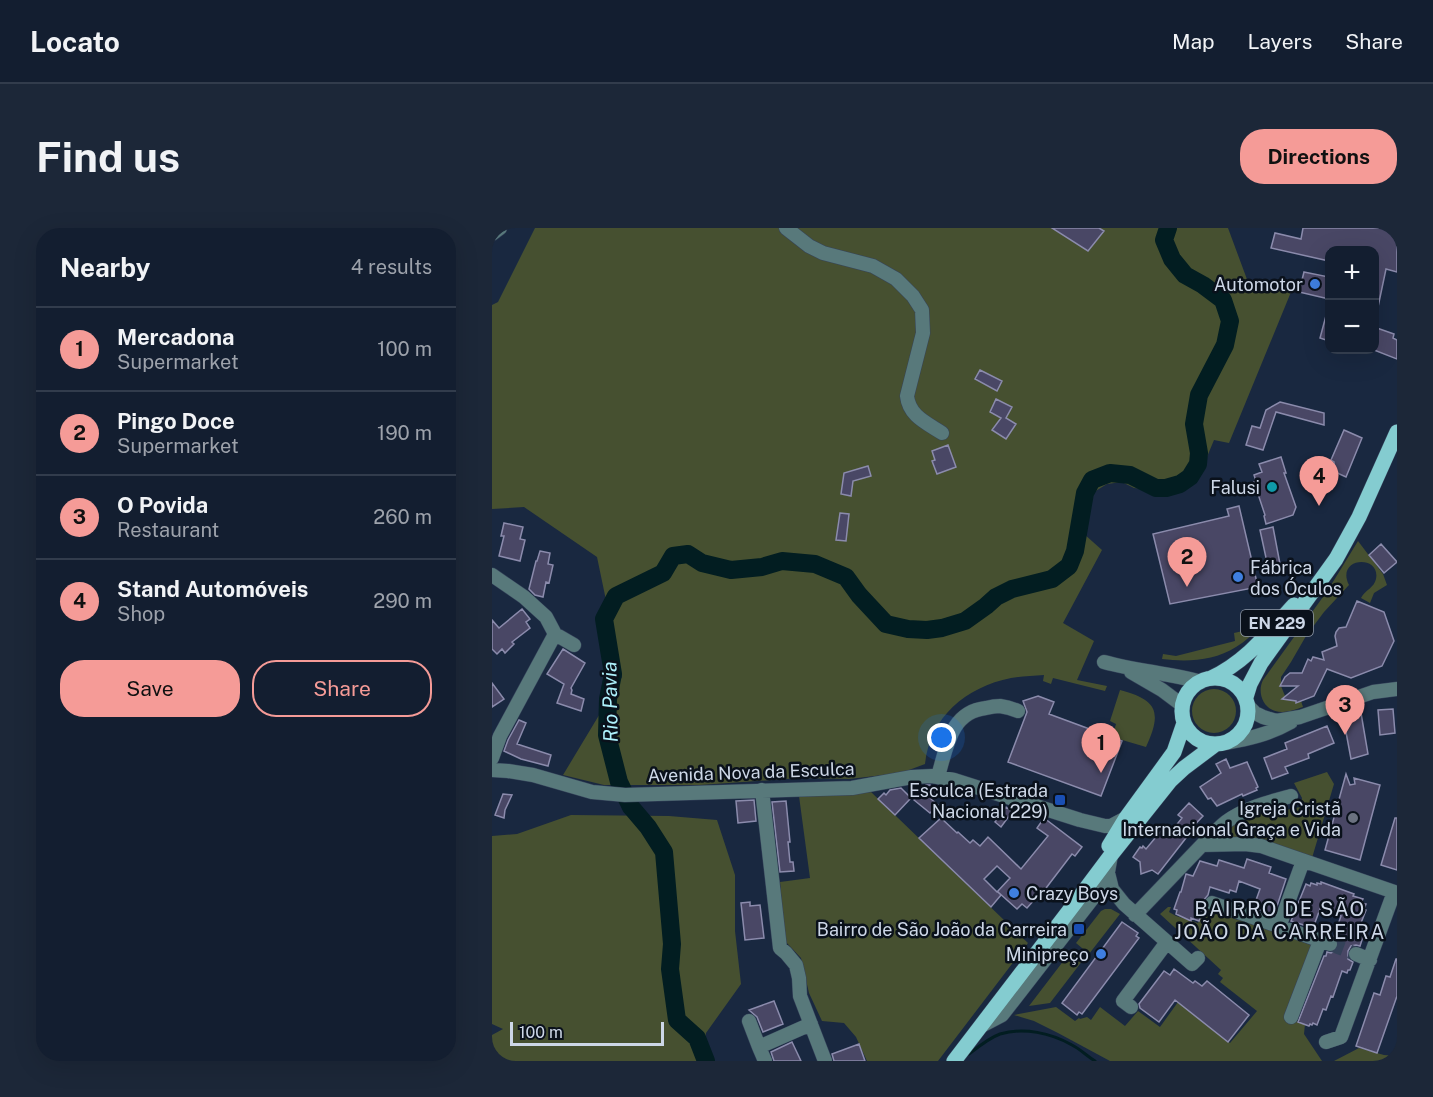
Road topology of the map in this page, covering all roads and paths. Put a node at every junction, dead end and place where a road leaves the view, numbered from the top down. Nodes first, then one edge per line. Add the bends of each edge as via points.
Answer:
1 (500, 228) edge
2 (786, 228) edge
3 (492, 234) edge
4 (1397, 432) edge
5 (942, 433) dead end
6 (1336, 559) junction
7 (492, 575) edge
8 (555, 634) junction
9 (574, 645) dead end
10 (1104, 662) dead end
11 (1124, 668) junction
12 (1397, 678) edge
13 (1205, 680) junction
14 (1397, 689) edge
15 (1373, 692) junction
16 (1247, 702) junction
17 (1182, 705) junction
18 (1018, 711) dead end
19 (1300, 717) junction
20 (1184, 723) junction
21 (496, 733) edge
22 (1220, 744) junction
23 (492, 758) edge
24 (492, 770) edge
25 (938, 776) junction
26 (762, 790) junction
27 (1292, 796) dead end
28 (1126, 818) junction
29 (1080, 820) junction
30 (1202, 845) junction
31 (1108, 853) junction
32 (1304, 861) junction
33 (1108, 872) junction
34 (1395, 893) edge
35 (1091, 901) junction
36 (1212, 903) dead end
37 (1124, 904) junction
38 (1136, 915) junction
39 (1279, 927) junction
40 (1167, 942) junction
41 (1356, 954) tunnel mouth
42 (1198, 958) dead end
43 (1370, 960) junction
44 (1131, 1007) dead end
45 (1291, 1017) dead end
46 (749, 1021) dead end
47 (811, 1024) junction
48 (981, 1026) junction
49 (1326, 1042) dead end
50 (759, 1047) junction
51 (765, 1061) edge
52 (825, 1061) edge
53 (954, 1061) edge

1 - 3 street
2 - 5 street via 823,253 873,266 896,279 914,296 922,310 923,333 908,405 914,414
4 - 6 main road, EN 229
6 - 13 main road, EN 229 via 1248,654
6 - 16 main road, EN 229 via 1261,663 1250,684
7 - 8 street via 546,617
8 - 9 street
8 - 21 street
10 - 11 street
11 - 13 street
11 - 17 street
12 - 15 street
13 - 16 main road via 1221,678 1231,682 1240,688
13 - 17 main road, EN 229 via 1188,691
14 - 15 street
15 - 19 street
16 - 19 street via 1255,713 1276,721
16 - 22 main road, EN 229 via 1248,716 1240,734
17 - 20 main road, EN 229
18 - 25 street via 999,706 969,712 952,732
19 - 22 street via 1255,738
20 - 22 main road via 1193,736 1208,744
20 - 28 main road, EN 229 via 1174,752
21 - 23 street
22 - 31 main road, EN 229 via 1170,781
24 - 26 street, Avenida Nova da Esculca via 592,792
25 - 26 street, Avenida Nova da Esculca via 852,788
25 - 29 street, Avenida Nova da Esculca
26 - 47 street via 780,948 796,965 800,996
27 - 30 street via 1245,811
28 - 29 street, Avenida Nova da Esculca via 1111,826
28 - 31 main road, EN 229
29 - 31 street, Avenida Nova da Esculca via 1101,834
30 - 32 street via 1261,846
30 - 38 street
31 - 33 street
31 - 48 main road, EN 229
32 - 34 street
32 - 39 street
33 - 35 street
33 - 37 street via 1112,889
34 - 43 street
35 - 37 street via 1107,898
35 - 48 street via 1002,1015
36 - 39 street
37 - 38 street
38 - 40 street
39 - 45 street via 1325,943
40 - 42 street via 1192,964
40 - 44 street via 1123,1001
41 - 43 street
43 - 49 street via 1341,1037
46 - 50 street
47 - 50 street
47 - 52 street
48 - 53 main road, EN 229
50 - 51 street

